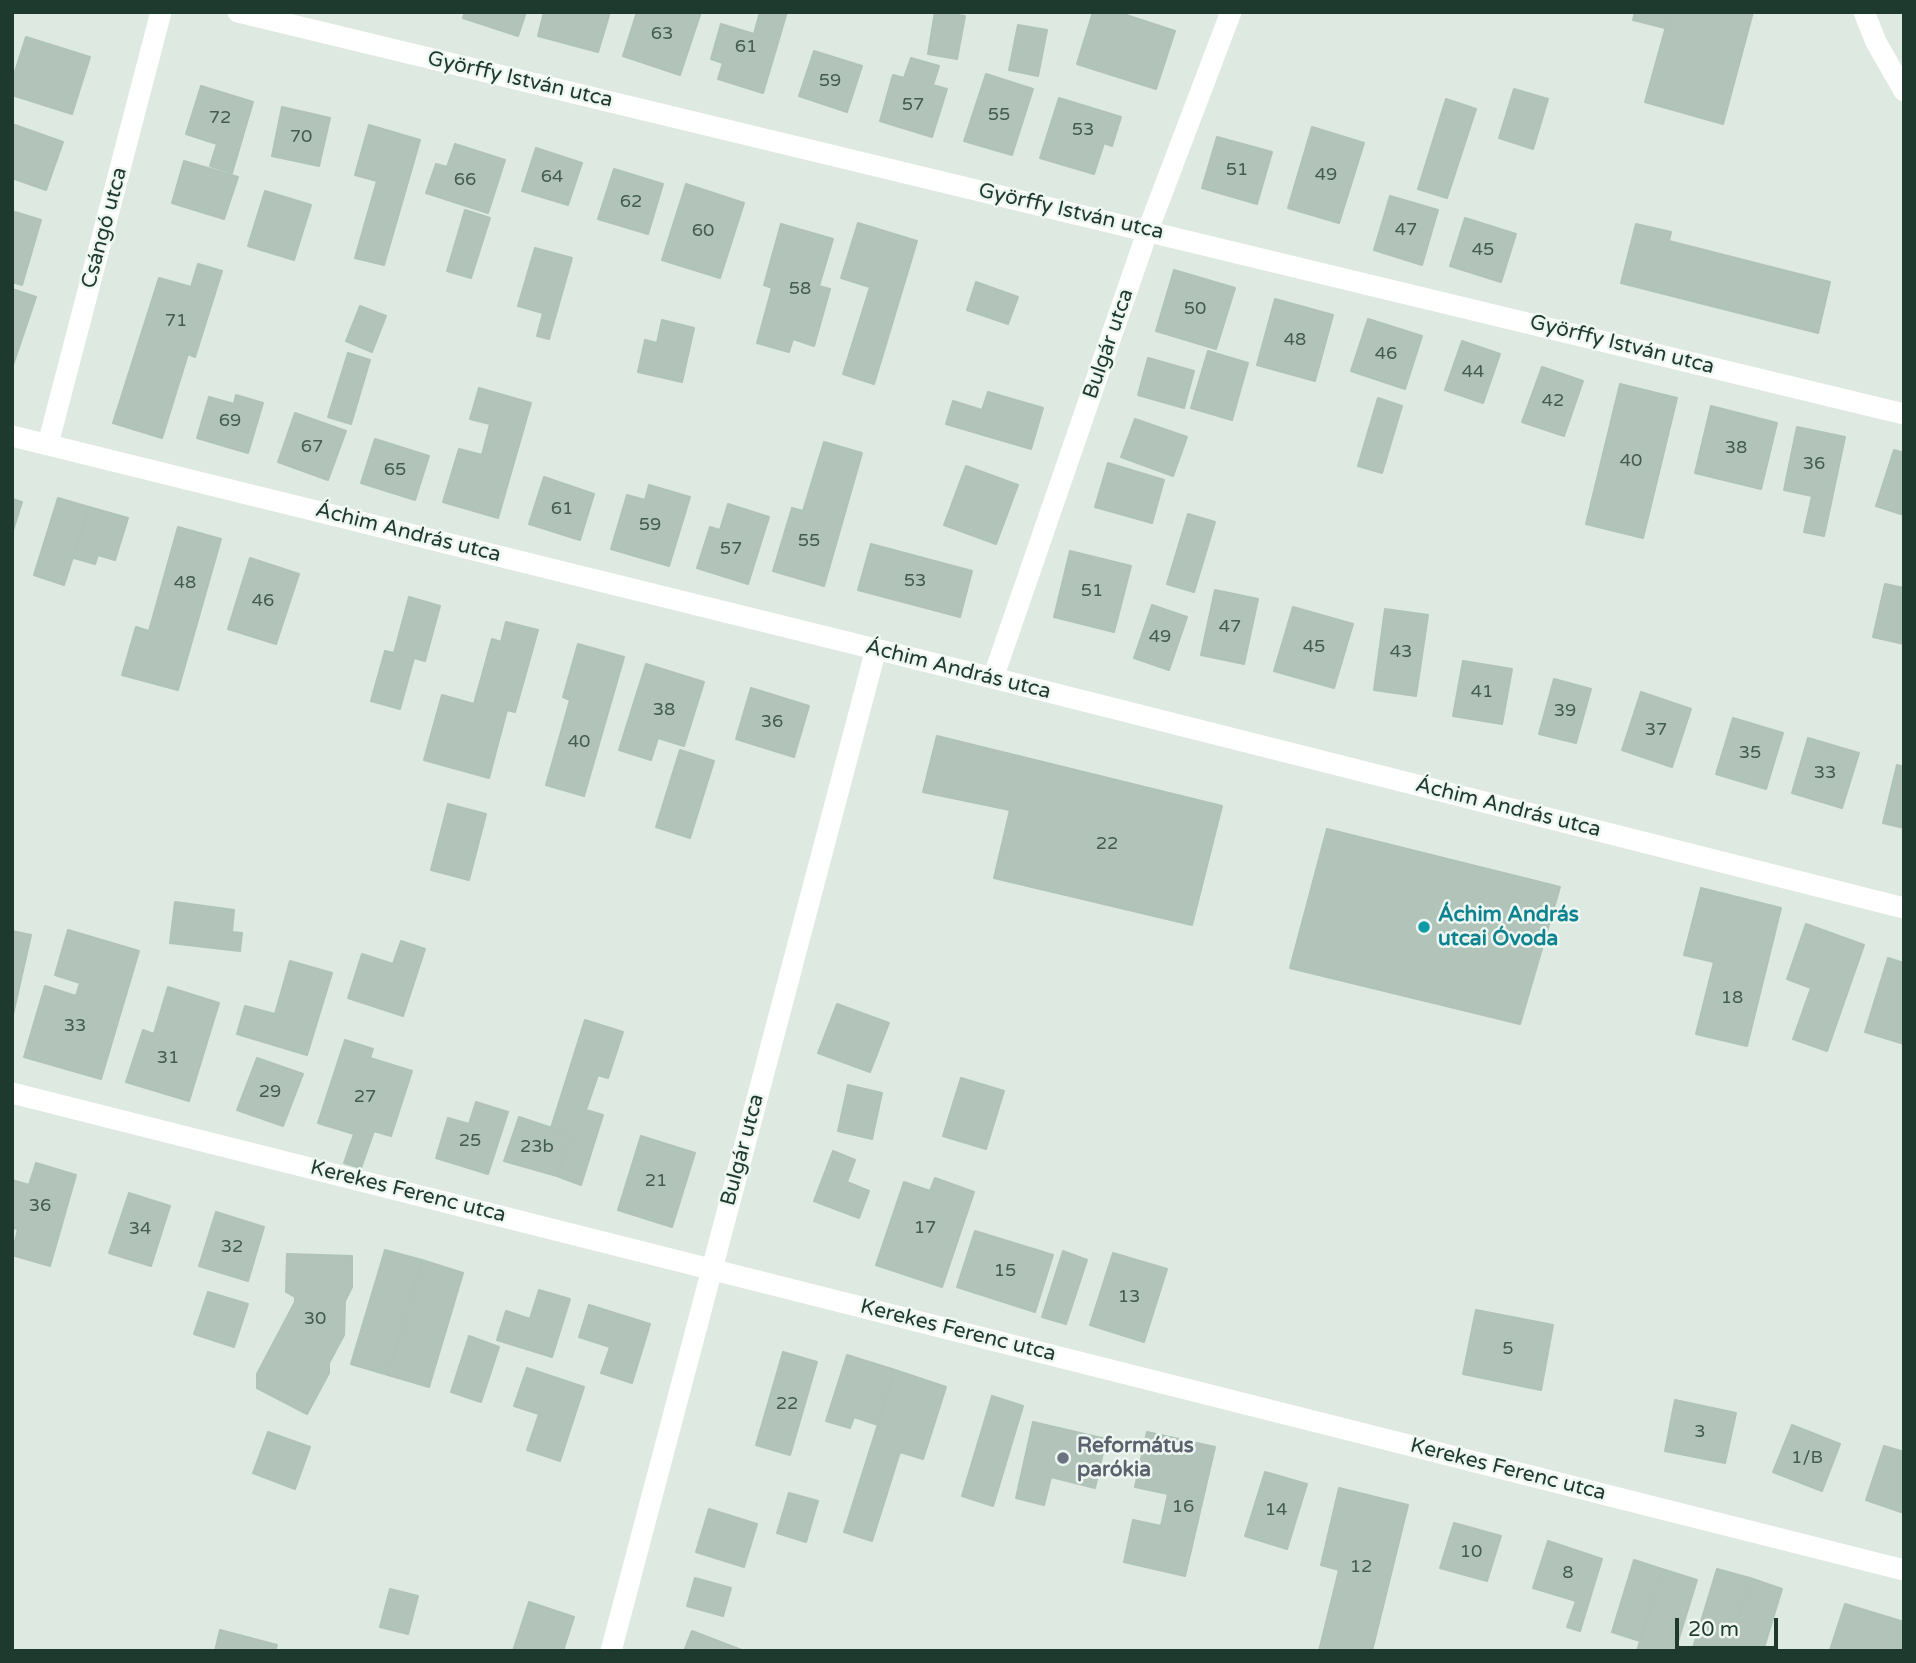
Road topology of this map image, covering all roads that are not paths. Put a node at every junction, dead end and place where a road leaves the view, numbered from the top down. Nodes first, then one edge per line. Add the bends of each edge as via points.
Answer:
1 (161, 12) edge
2 (238, 12) edge
3 (1231, 12) edge
4 (1864, 12) edge
5 (1904, 91) edge
6 (1148, 230) junction
7 (1904, 414) edge
8 (12, 436) edge
9 (48, 444) junction
10 (876, 649) junction
11 (993, 678) junction
12 (1904, 908) edge
13 (12, 1093) edge
14 (711, 1268) junction
15 (1904, 1570) edge
16 (611, 1651) edge

1 - 9 street, Csángó utca
2 - 6 street, Györffy István utca
3 - 6 street, Bulgár utca
4 - 5 street
6 - 7 street, Györffy István utca
6 - 11 street, Bulgár utca
8 - 9 street, Áchim András utca
9 - 10 street, Áchim András utca
10 - 11 street, Áchim András utca
10 - 14 street, Bulgár utca
11 - 12 street, Áchim András utca
13 - 14 street, Kerekes Ferenc utca
14 - 15 street, Kerekes Ferenc utca
14 - 16 street, Bulgár utca

